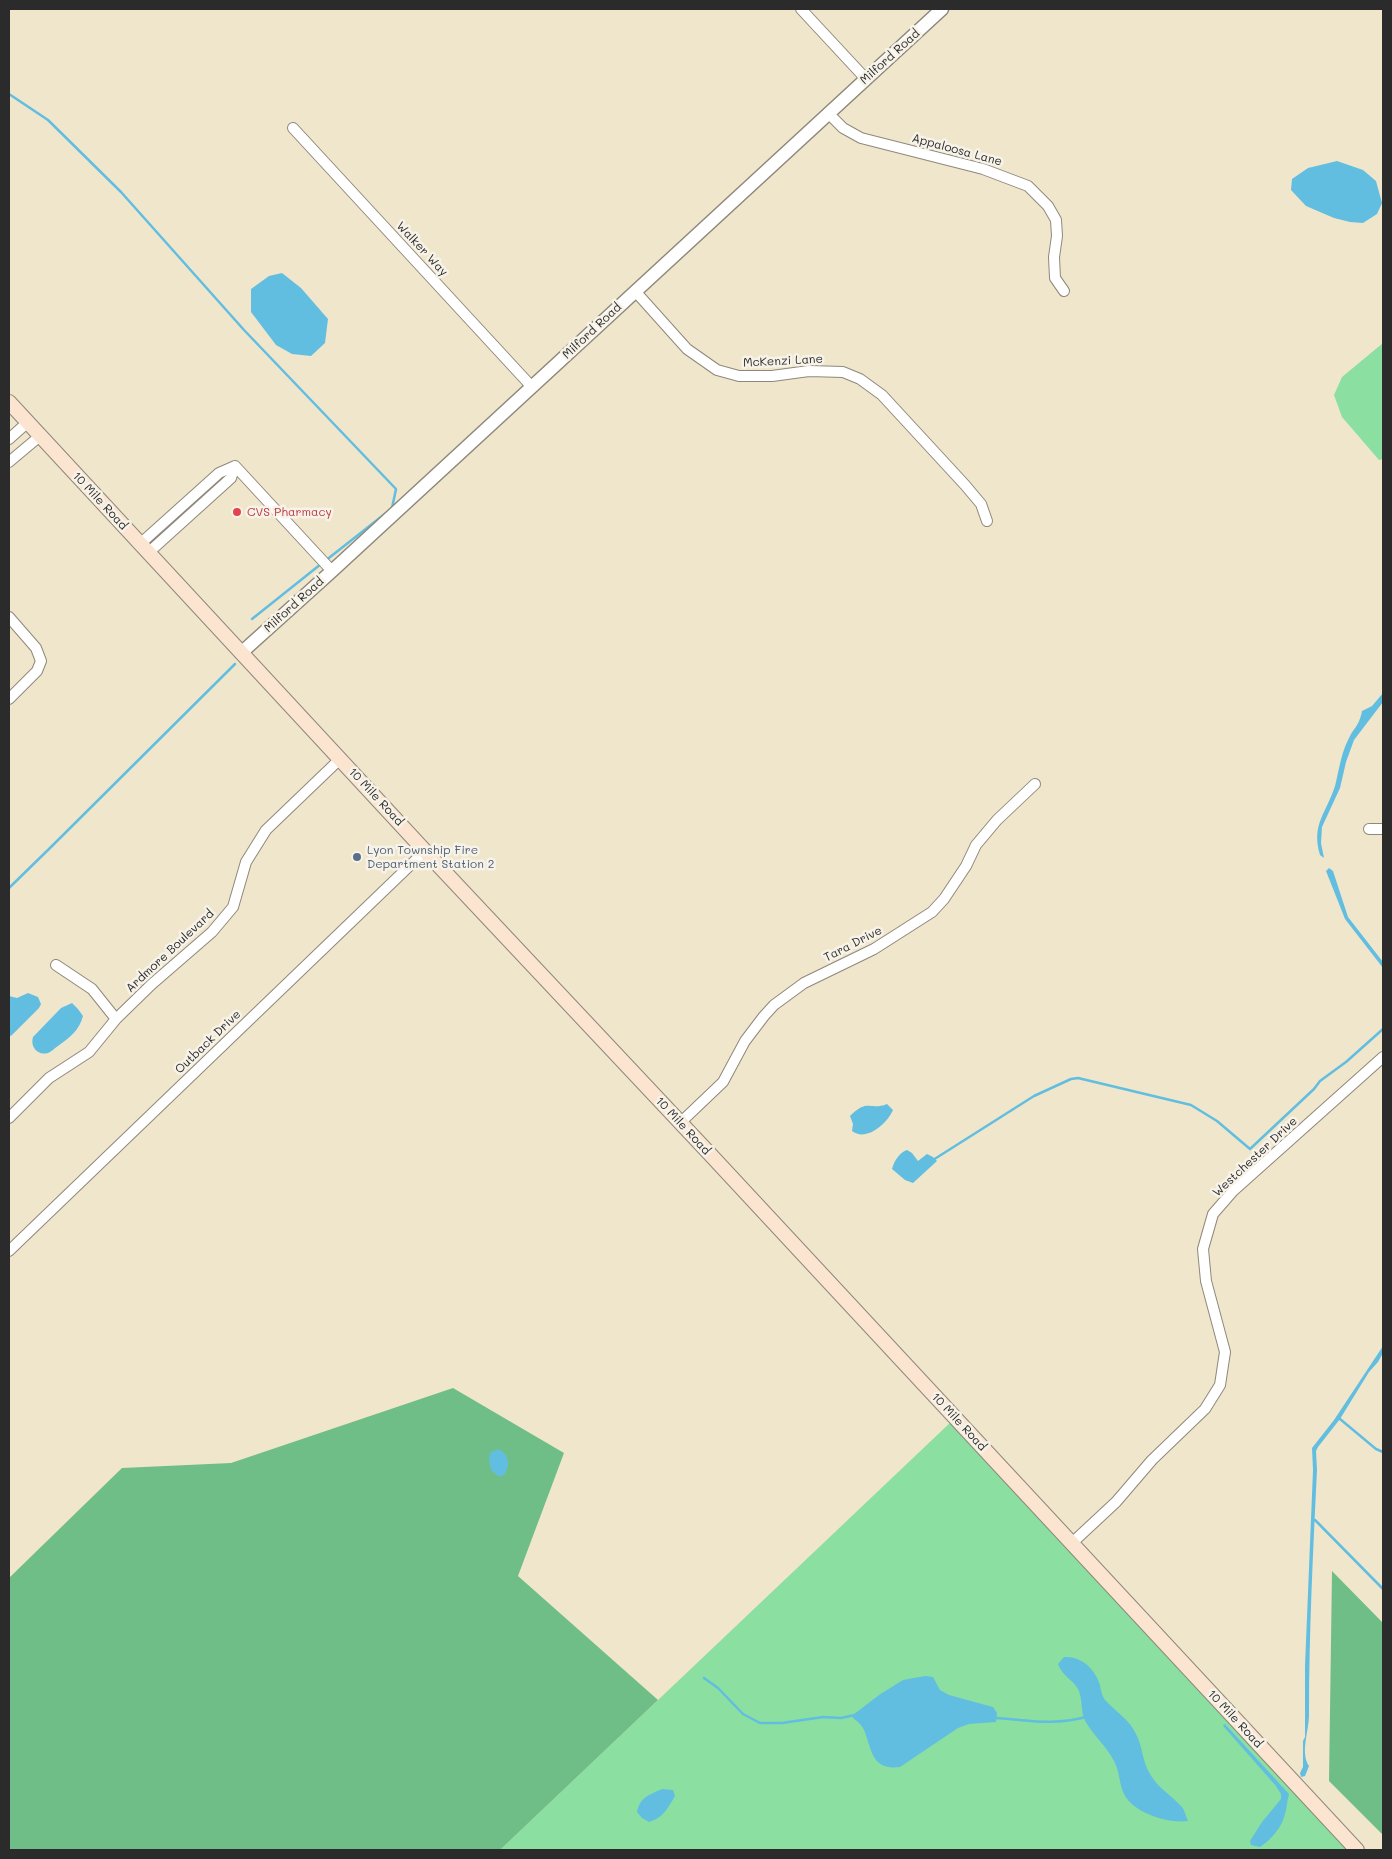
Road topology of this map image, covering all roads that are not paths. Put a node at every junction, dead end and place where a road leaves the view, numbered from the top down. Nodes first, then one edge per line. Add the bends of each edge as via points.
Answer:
1 (801, 9) edge
2 (942, 9) edge
3 (866, 79) junction
4 (828, 114) junction
5 (293, 128) dead end
6 (635, 291) junction
7 (1064, 291) dead end
8 (532, 387) junction
9 (9, 402) edge
10 (28, 422) junction
11 (40, 436) junction
12 (9, 439) edge
13 (9, 462) edge
14 (987, 521) dead end
15 (144, 549) junction
16 (332, 571) junction
17 (9, 616) edge
18 (241, 653) junction
19 (9, 699) edge
20 (340, 759) junction
21 (1034, 784) dead end
22 (1369, 829) dead end
23 (1383, 829) edge
24 (425, 851) junction
25 (56, 965) dead end
26 (116, 1019) junction
27 (1383, 1057) edge
28 (9, 1118) edge
29 (680, 1123) junction
30 (9, 1252) edge
31 (1072, 1543) junction
32 (1357, 1850) edge

1 - 3 street
2 - 3 street, Milford Road
3 - 4 street, Milford Road
4 - 6 street, Milford Road
4 - 7 street, Appaloosa Lane via 861,138 983,169 1028,186 1048,206 1056,220 1055,278
5 - 8 street, Walker Way
6 - 8 street, Milford Road
6 - 14 street, McKenzi Lane via 687,349 717,370 739,376 843,372 860,379 882,395 981,504
8 - 16 street, Milford Road
9 - 10 main road, 10 Mile Road
10 - 11 main road, 10 Mile Road
10 - 12 street
11 - 13 street
11 - 15 main road, 10 Mile Road
15 - 16 street via 218,473 235,466
15 - 18 main road, 10 Mile Road
16 - 18 street, Milford Road
17 - 19 street via 36,648 41,661 37,671
18 - 20 main road, 10 Mile Road
20 - 24 main road, 10 Mile Road
20 - 26 street, Ardmore Boulevard via 266,830 246,862 234,906 212,932
21 - 29 street, Tara Drive via 976,845 966,866 932,912 874,949 804,983 776,1004 745,1040 723,1082
22 - 23 street
24 - 29 main road, 10 Mile Road
24 - 30 street, Outback Drive
25 - 26 street via 92,989
26 - 28 street, Ardmore Boulevard via 89,1052 49,1078
27 - 31 street, Westchester Drive via 1233,1191 1213,1214 1203,1249 1206,1281 1225,1352 1220,1385 1205,1409
29 - 31 main road, 10 Mile Road
31 - 32 main road, 10 Mile Road

